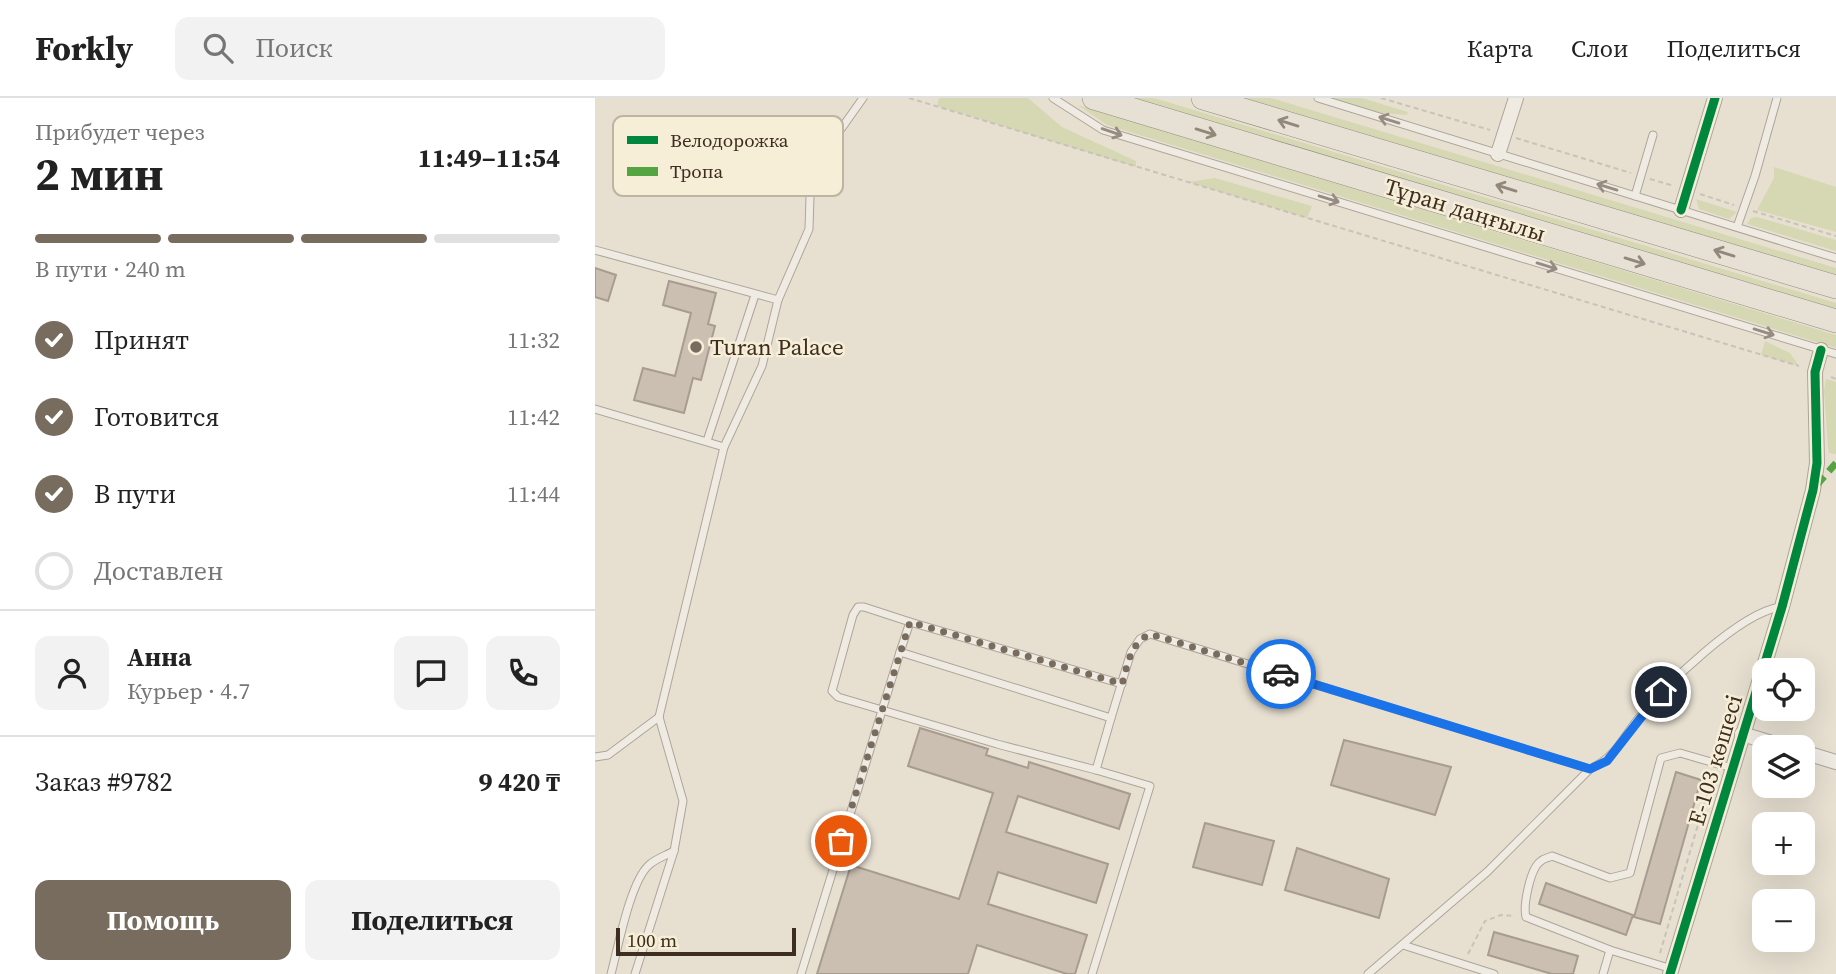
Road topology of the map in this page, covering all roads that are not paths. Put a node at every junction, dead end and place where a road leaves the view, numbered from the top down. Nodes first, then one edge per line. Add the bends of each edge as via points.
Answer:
1 (863, 98) edge
2 (1053, 98) edge
3 (1094, 98) edge
4 (1203, 98) edge
5 (1318, 98) edge
6 (1516, 98) edge
7 (1715, 98) edge
8 (1777, 98) edge
9 (843, 126) edge
10 (1653, 135) dead end
11 (1498, 154) junction
12 (810, 196) edge
13 (1635, 196) junction
14 (1681, 210) junction
15 (1737, 227) junction
16 (595, 250) edge
17 (1836, 258) edge
18 (1836, 287) edge
19 (755, 295) junction
20 (778, 300) junction
21 (1836, 321) edge
22 (1821, 350) junction
23 (1836, 354) edge
24 (595, 410) edge
25 (707, 441) junction
26 (724, 447) junction
27 (1782, 607) junction
28 (910, 622) junction
29 (900, 652) junction
30 (1122, 684) junction
31 (882, 709) junction
32 (659, 717) junction
33 (1111, 718) junction
34 (1742, 734) junction
35 (1752, 737) edge
36 (1815, 756) edge
37 (595, 757) edge
38 (1836, 762) edge
39 (1732, 768) junction
40 (1590, 769) junction
41 (1096, 770) junction
42 (674, 851) junction
43 (1403, 945) junction
44 (1610, 950) junction
45 (1671, 971) edge
46 (611, 974) edge
47 (635, 974) edge
48 (801, 974) edge
49 (1092, 974) edge
50 (1368, 974) edge
51 (1494, 974) edge
52 (1603, 974) edge

1 - 9 lane
2 -> 22 lane via 1103,130
3 -> 21 main road, Тұран даңғылы
18 -> 4 main road, Тұран даңғылы
11 -> 5 lane
6 - 11 street
7 - 14 street
8 - 15 lane
10 - 13 lane
13 -> 11 lane
12 - 20 lane via 809,229
13 - 14 lane
14 - 15 lane
15 - 17 lane
16 - 19 lane
19 - 20 lane
19 - 25 lane
20 - 26 lane via 762,366
22 - 23 lane
22 - 27 street, Е-103 көшесі via 1815,372 1817,463 1813,490
24 - 25 lane
25 - 26 lane
26 - 32 lane
27 - 34 street, Е-103 көшесі
27 - 40 lane via 1772,608 1723,636 1661,692 1607,761
28 - 29 lane
28 - 30 lane
28 - 31 lane via 864,607 857,607 853,615 832,691 838,697
29 - 31 lane
29 - 33 lane
30 - 33 lane
30 - 40 lane via 1131,652 1150,634
31 - 41 lane
31 - 48 lane
32 - 37 lane via 608,755
32 - 42 lane via 683,801
33 - 41 lane
34 - 35 street
34 - 39 street, Е-103 көшесі
36 - 38 street
39 - 44 lane via 1680,753 1661,758 1630,873 1610,878 1552,856 1540,861 1524,908 1526,917
39 - 45 street, Е-103 көшесі
40 - 43 lane via 1487,872
41 - 49 lane via 1150,786
42 - 46 lane via 649,865 638,882
42 - 47 lane
43 - 50 lane
43 - 51 lane
44 - 45 lane
44 - 52 lane

